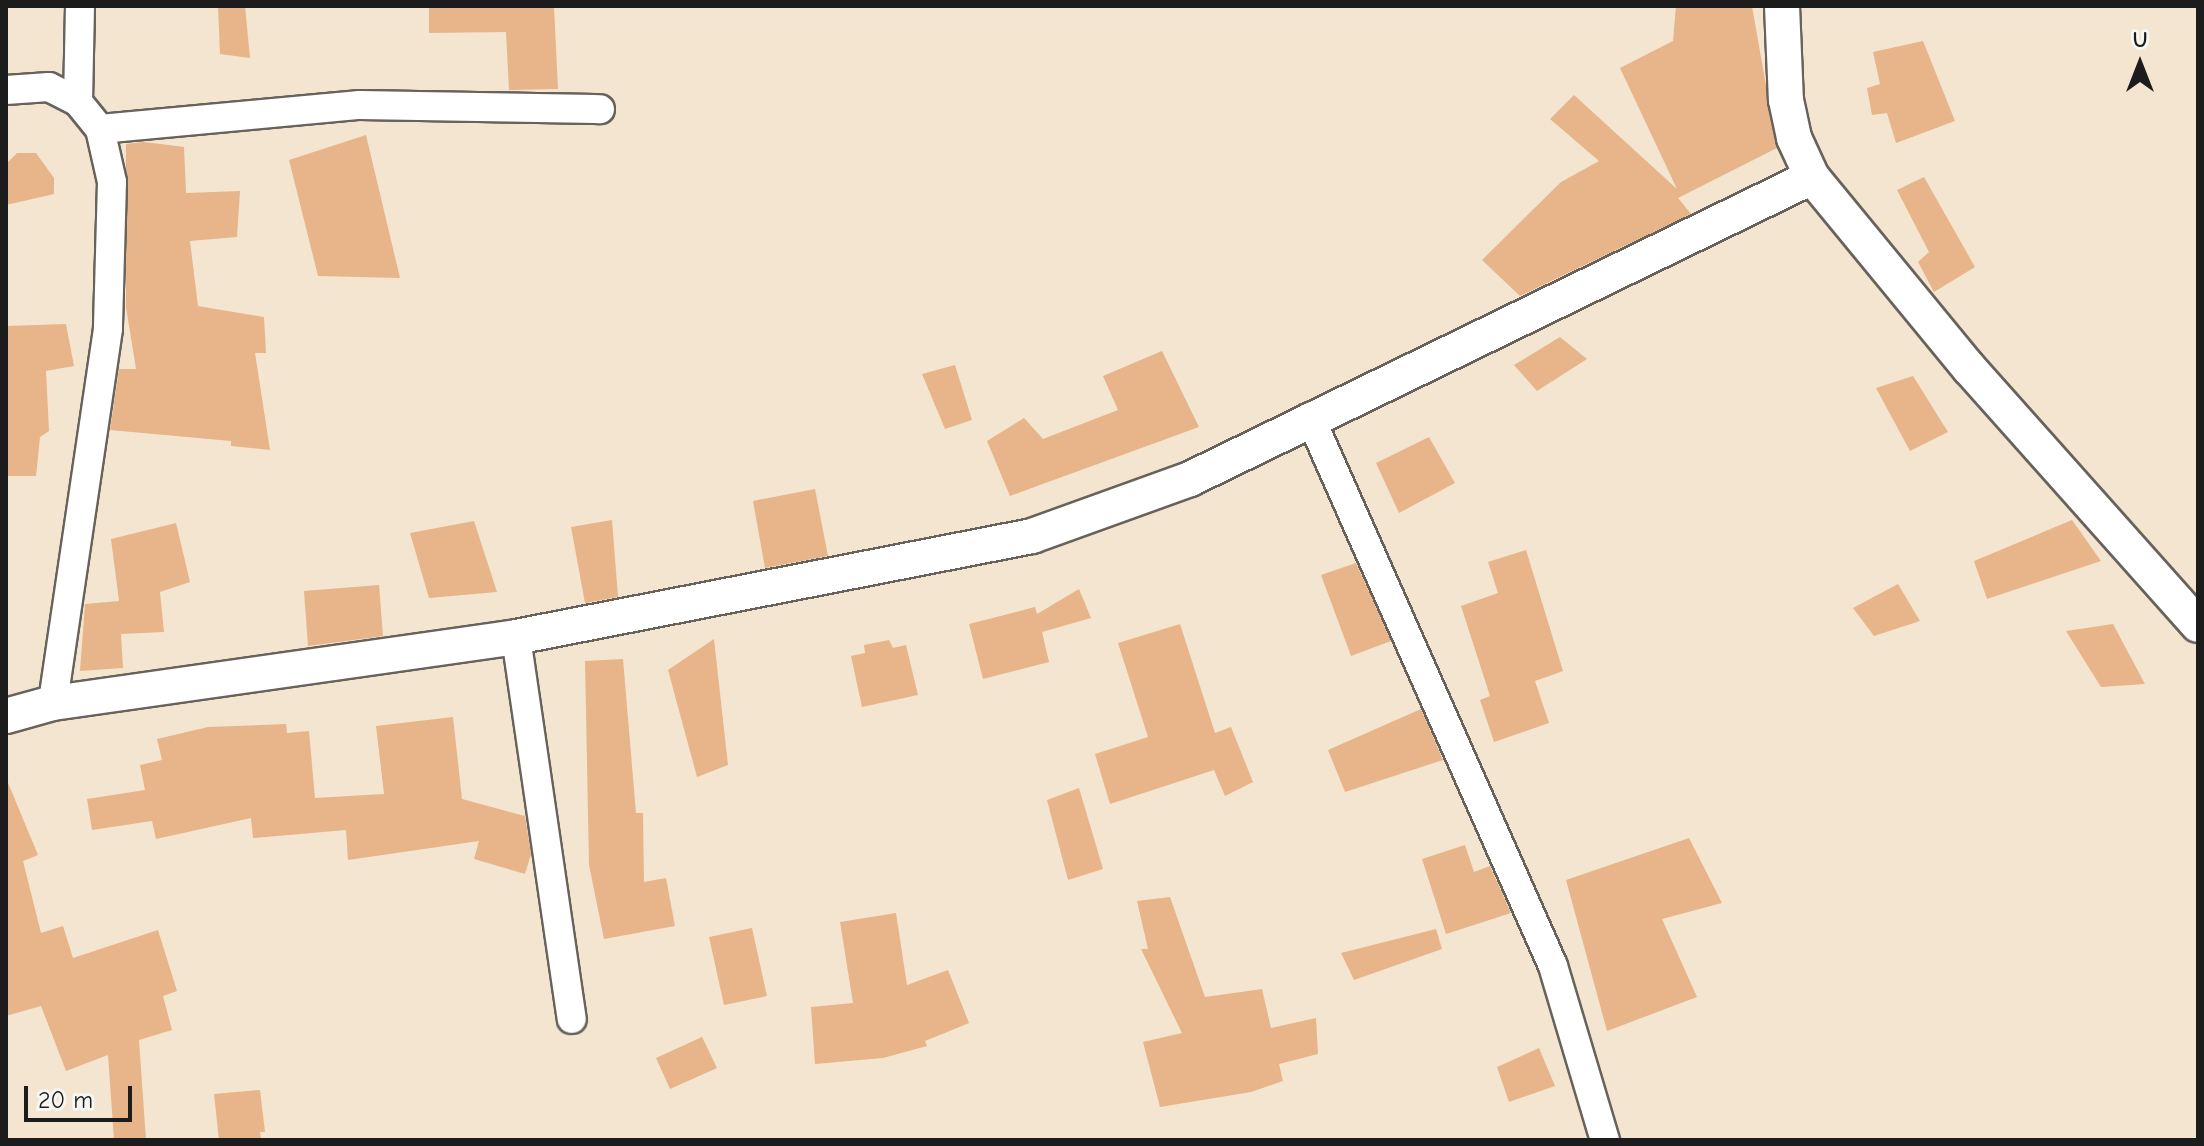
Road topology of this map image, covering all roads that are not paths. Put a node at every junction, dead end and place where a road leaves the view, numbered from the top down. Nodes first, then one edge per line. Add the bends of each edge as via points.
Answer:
1 (80, 6) edge
2 (1782, 6) edge
3 (6, 90) edge
4 (78, 102) junction
5 (600, 109) dead end
6 (100, 129) junction
7 (1812, 177) junction
8 (1310, 417) junction
9 (2198, 625) edge
10 (516, 637) junction
11 (53, 703) junction
12 (6, 716) edge
13 (572, 1019) dead end
14 (1605, 1140) edge

1 - 4 street
2 - 7 street via 1786,100 1794,138
3 - 4 street via 49,87
4 - 6 street
5 - 6 street via 360,105
6 - 11 street via 112,182 108,329
7 - 8 street
7 - 9 street via 1969,368
8 - 10 street via 1190,479 1032,536
8 - 14 street via 1553,966
10 - 11 street
10 - 13 street
11 - 12 street

